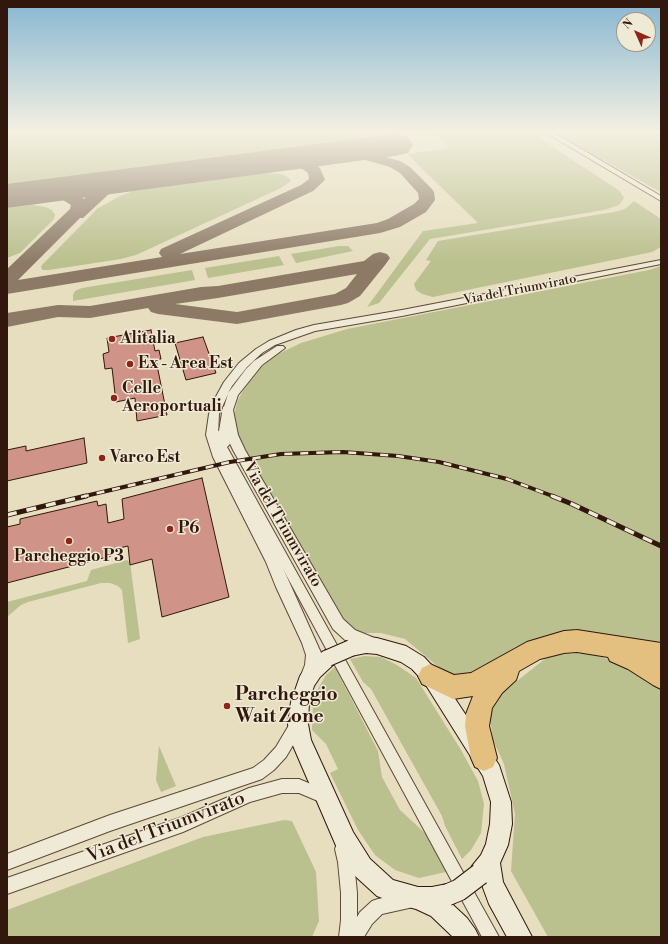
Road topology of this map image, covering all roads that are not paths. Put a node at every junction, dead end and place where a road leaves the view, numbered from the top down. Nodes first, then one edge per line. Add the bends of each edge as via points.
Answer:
1 (621, 175) edge
2 (661, 199) edge
3 (661, 262) edge
4 (378, 317) junction
5 (229, 404) junction
6 (214, 419) junction
7 (230, 460) junction
8 (599, 644) junction
9 (377, 646) junction
10 (661, 654) edge
11 (527, 655) junction
12 (430, 676) junction
13 (661, 677) edge
14 (306, 682) junction
15 (298, 724) junction
16 (484, 758) junction
17 (326, 798) junction
18 (336, 820) junction
19 (7, 862) edge
20 (485, 869) junction
21 (7, 886) edge
22 (418, 898) junction
23 (347, 937) edge
24 (355, 937) edge
25 (467, 937) edge
26 (491, 937) edge
27 (520, 937) edge

1 - 2 street
3 - 4 street, Via del Triumvirato
4 - 5 street, Via del Triumvirato via 303,337 268,355 250,371
4 - 6 street, Via del Triumvirato via 299,332 259,351 243,365 222,393
5 - 7 street, Via del Triumvirato via 223,430
5 - 9 street, Via del Triumvirato via 230,428 238,450 338,624 350,635
6 - 7 street, Via del Triumvirato via 218,438
6 - 14 street, Via del Triumvirato via 214,447 273,561 282,587 314,654 313,665
7 - 26 street, Via del Triumvirato
8 - 10 highway
8 - 11 highway via 564,642 535,650
8 - 13 highway via 636,661
9 - 12 main road, Via del Triumvirato via 406,655
9 - 14 main road, Via del Triumvirato, bridge via 351,648 328,658
11 - 12 highway via 474,684 453,687
11 - 16 highway via 494,685 483,701 477,726
12 - 16 main road, Via del Triumvirato
14 - 15 main road, Via del Triumvirato via 300,702
15 - 17 main road, Via del Triumvirato via 301,741
15 - 19 street, Via del Triumvirato via 281,752 257,774 110,823
16 - 20 main road, Via del Triumvirato via 492,772 501,802 498,838
17 - 18 main road, Via del Triumvirato
17 - 21 street, Via del Triumvirato via 299,786 282,786 249,795 183,824
18 - 22 main road, Via del Triumvirato via 345,840 372,877 385,888
18 - 23 street via 346,862 349,893
20 - 22 main road, Via del Triumvirato, bridge via 459,890 432,898
20 - 27 main road, Via del Triumvirato
22 - 24 street via 378,907 366,918
22 - 25 main road, Via del Triumvirato via 439,908

